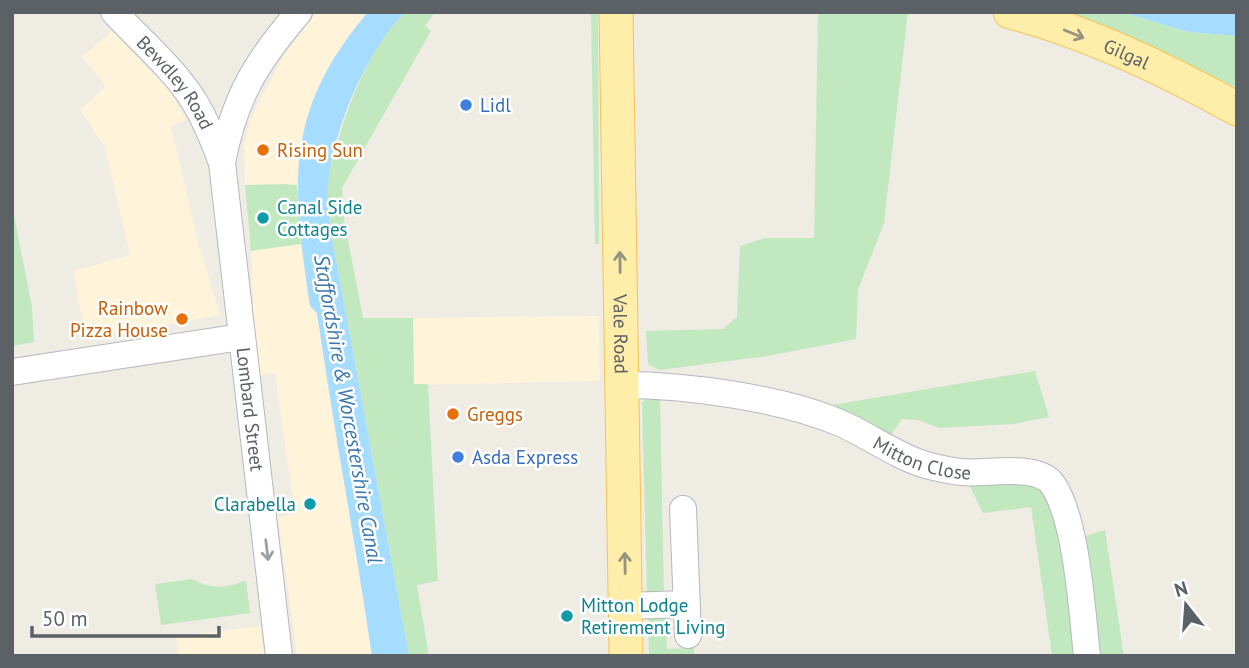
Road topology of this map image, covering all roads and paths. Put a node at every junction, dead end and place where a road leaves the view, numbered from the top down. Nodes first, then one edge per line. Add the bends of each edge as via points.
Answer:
1 (114, 12) edge
2 (299, 12) edge
3 (616, 12) edge
4 (632, 12) edge
5 (1010, 12) edge
6 (618, 61) junction
7 (1237, 109) edge
8 (222, 163) junction
9 (242, 337) junction
10 (12, 372) edge
11 (622, 385) junction
12 (683, 509) dead end
13 (687, 604) junction
14 (625, 606) junction
15 (688, 635) dead end
16 (279, 656) edge
17 (626, 656) edge
18 (1087, 656) edge

1 - 8 street, Bewdley Road via 191,97
2 - 8 street via 244,88
3 - 6 main road, Vale Road
4 - 6 main road
5 -> 7 main road, Gilgal via 1102,45
11 -> 6 main road, Vale Road
8 - 9 street, Lombard Street
9 - 10 street
9 -> 16 street, Lombard Street
14 -> 11 main road, Vale Road
11 - 18 street, Mitton Close via 687,389 790,407 840,423 923,464 963,472 1033,473 1052,483 1072,540
12 - 13 street
13 - 14 street
13 - 15 street
14 - 17 main road, Vale Road

